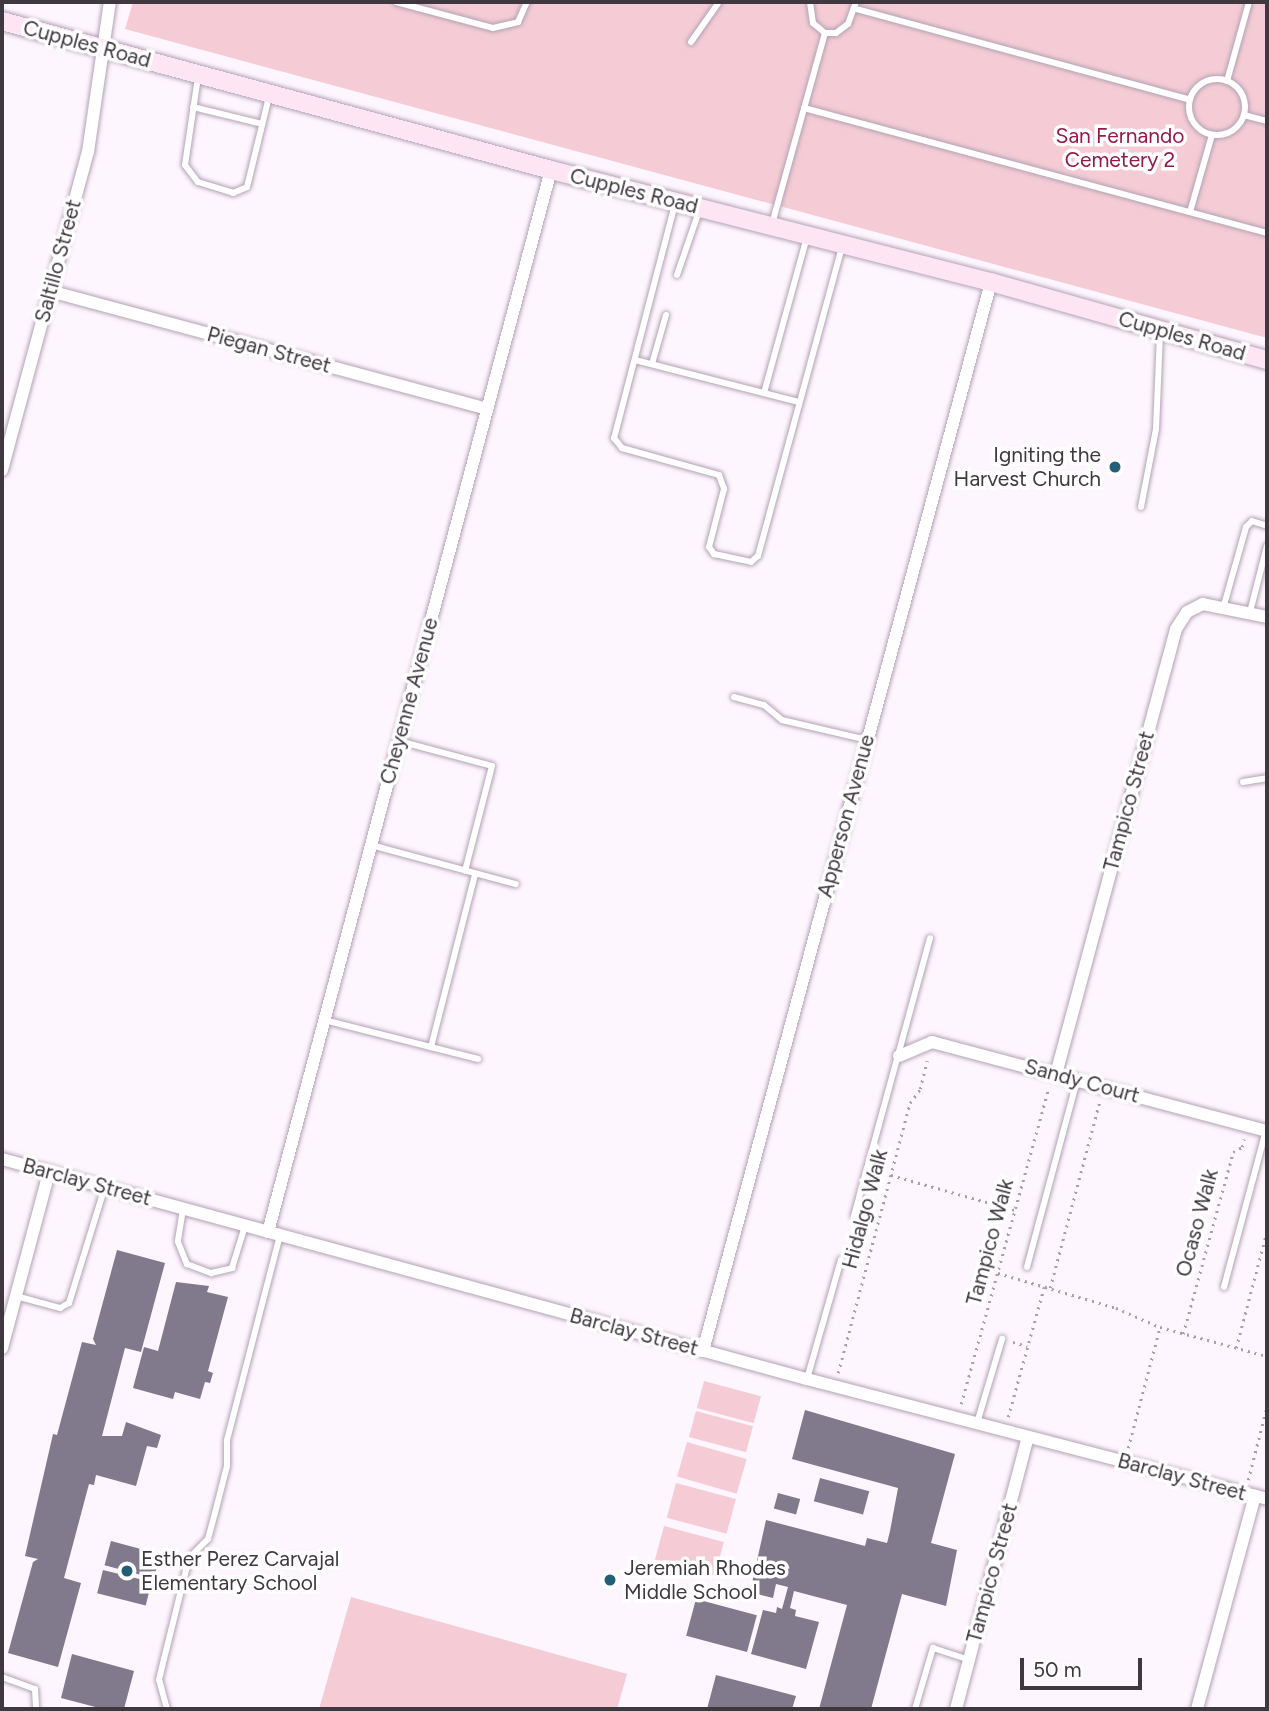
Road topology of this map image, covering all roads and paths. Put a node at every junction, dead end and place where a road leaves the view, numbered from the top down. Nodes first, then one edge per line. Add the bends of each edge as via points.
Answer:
1 (110, 2) edge
2 (396, 2) edge
3 (527, 2) edge
4 (719, 2) edge
5 (810, 2) edge
6 (1249, 2) edge
7 (856, 5) edge
8 (2, 21) edge
9 (825, 33) junction
10 (691, 42) dead end
11 (103, 49) junction
12 (198, 75) junction
13 (1227, 81) junction
14 (270, 94) junction
15 (1190, 100) junction
16 (193, 107) junction
17 (804, 108) junction
18 (1244, 115) junction
19 (1267, 121) edge
20 (262, 124) junction
21 (1212, 135) junction
22 (551, 170) junction
23 (676, 202) junction
24 (700, 208) junction
25 (1190, 212) junction
26 (772, 226) junction
27 (1267, 233) edge
28 (808, 236) junction
29 (842, 244) junction
30 (677, 275) dead end
31 (991, 282) junction
32 (50, 291) junction
33 (666, 315) dead end
34 (1160, 330) junction
35 (635, 360) junction
36 (1267, 360) edge
37 (652, 364) junction
38 (764, 393) junction
39 (799, 402) junction
40 (487, 409) junction
41 (2, 470) edge
42 (1141, 507) dead end
43 (1267, 526) edge
44 (1267, 546) edge
45 (1224, 605) junction
46 (1250, 612) junction
47 (1267, 617) edge
48 (734, 697) dead end
49 (867, 740) junction
50 (399, 741) junction
51 (1267, 778) edge
52 (1243, 782) dead end
53 (371, 845) junction
54 (464, 871) junction
55 (475, 874) junction
56 (516, 884) dead end
57 (930, 938) dead end
58 (324, 1020) junction
59 (932, 1042) junction
60 (431, 1047) junction
61 (899, 1056) junction
62 (478, 1059) dead end
63 (1054, 1074) junction
64 (1077, 1080) junction
65 (1103, 1087) junction
66 (1247, 1125) junction
67 (1266, 1130) edge
68 (2, 1159) edge
69 (48, 1172) junction
70 (891, 1175) junction
71 (105, 1188) junction
72 (183, 1209) junction
73 (1015, 1210) junction
74 (854, 1216) dead end
75 (245, 1226) junction
76 (1267, 1231) edge
77 (274, 1234) junction
78 (841, 1259) dead end
79 (1027, 1267) dead end
80 (998, 1273) junction
81 (1044, 1287) junction
82 (1224, 1287) dead end
83 (1050, 1288) junction
84 (16, 1296) junction
85 (1160, 1327) junction
86 (1184, 1334) junction
87 (1002, 1339) dead end
88 (2, 1348) edge
89 (1236, 1348) junction
90 (703, 1351) junction
91 (1267, 1356) edge
92 (807, 1379) junction
93 (835, 1386) junction
94 (1267, 1406) edge
95 (957, 1418) junction
96 (977, 1423) junction
97 (1004, 1431) junction
98 (1028, 1437) junction
99 (1124, 1461) junction
100 (1255, 1496) edge
101 (969, 1660) junction
102 (2, 1677) edge
103 (36, 1709) edge
104 (167, 1709) edge
105 (915, 1709) edge
106 (956, 1709) edge
107 (1197, 1709) edge

1 - 11 street, Saltillo Street
2 - 3 lane via 493,28 517,22
4 - 10 lane
5 - 9 lane via 813,23
6 - 13 lane
7 - 9 lane via 836,33
7 - 15 lane
8 - 11 street, Cupples Road
9 - 17 lane
11 - 12 street, Cupples Road
11 - 32 street, Saltillo Street via 88,152
12 - 14 street, Cupples Road
12 - 16 lane
13 - 15 lane via 1200,85
13 - 18 lane via 1242,95
14 - 20 lane
14 - 22 street, Cupples Road
15 - 21 lane via 1191,118
16 - 20 lane
16 - 20 lane via 185,165 198,182 233,192 247,187
17 - 25 lane
17 - 26 lane
18 - 19 lane
18 - 21 lane via 1232,131
21 - 25 lane
22 - 23 street, Cupples Road
22 - 40 street, Cheyenne Avenue
23 - 24 street, Cupples Road
23 - 35 lane
24 - 26 street, Cupples Road
24 - 30 lane
25 - 27 lane
26 - 28 street, Cupples Road
28 - 29 street, Cupples Road
28 - 38 lane
29 - 31 street, Cupples Road
29 - 39 lane
31 - 34 street, Cupples Road
31 - 49 street, Apperson Avenue
32 - 40 street, Piegan Street
32 - 41 street, Saltillo Street
33 - 37 lane
34 - 36 street, Cupples Road
34 - 42 lane via 1156,429
35 - 37 lane
35 - 39 lane via 616,444 719,475 723,489 709,547 714,554 751,562 758,556
37 - 38 lane
38 - 39 lane
40 - 50 street, Cheyenne Avenue
43 - 45 lane via 1252,522 1246,527
44 - 46 lane
45 - 46 street, Tampico Street
45 - 63 street, Tampico Street via 1199,606 1187,612 1176,629
46 - 47 street, Tampico Street
48 - 49 lane via 764,705 782,720
49 - 90 street, Apperson Avenue
50 - 53 street, Cheyenne Avenue
50 - 54 lane via 492,766
51 - 52 lane
53 - 54 lane
53 - 58 street, Cheyenne Avenue
54 - 55 lane
55 - 56 lane
55 - 60 lane
57 - 61 lane
58 - 60 lane
58 - 77 street, Cheyenne Avenue
59 - 61 street
59 - 63 street, Sandy Court
59 - 70 path, Hidalgo Walk
60 - 62 lane
61 - 74 lane
63 - 64 street, Sandy Court
63 - 73 path, Tampico Walk
64 - 65 street, Sandy Court
64 - 79 lane
65 - 66 street, Sandy Court
65 - 83 path
66 - 67 street, Sandy Court
66 - 86 path, Ocaso Walk via 1242,1147 1233,1152
67 - 82 lane
68 - 69 street, Barclay Street
69 - 71 street, Barclay Street
69 - 84 street
70 - 73 path
70 - 93 path, Hidalgo Walk
71 - 72 street, Barclay Street
71 - 84 lane via 69,1303 60,1308
72 - 75 street, Barclay Street
72 - 75 lane via 178,1242 187,1264 211,1273 232,1268
73 - 80 path, Tampico Walk
75 - 77 street, Barclay Street
76 - 89 path
77 - 90 street, Barclay Street
77 - 104 lane via 215,1513 208,1539 192,1555 186,1570 159,1680
78 - 92 lane
80 - 81 path
80 - 95 path, Tampico Walk
81 - 83 path
81 - 97 path
83 - 85 path
84 - 88 street
85 - 86 path
85 - 99 path
86 - 89 path
87 - 96 lane
89 - 91 path
90 - 92 street, Barclay Street
92 - 93 street, Barclay Street
93 - 95 street, Barclay Street
94 - 100 path
95 - 96 street, Barclay Street
96 - 97 street, Barclay Street
97 - 98 street, Barclay Street
98 - 99 street, Barclay Street
98 - 101 street, Tampico Street
99 - 100 street, Barclay Street
100 - 107 street
101 - 105 lane via 933,1648
101 - 106 street, Tampico Street
102 - 103 lane via 35,1689

